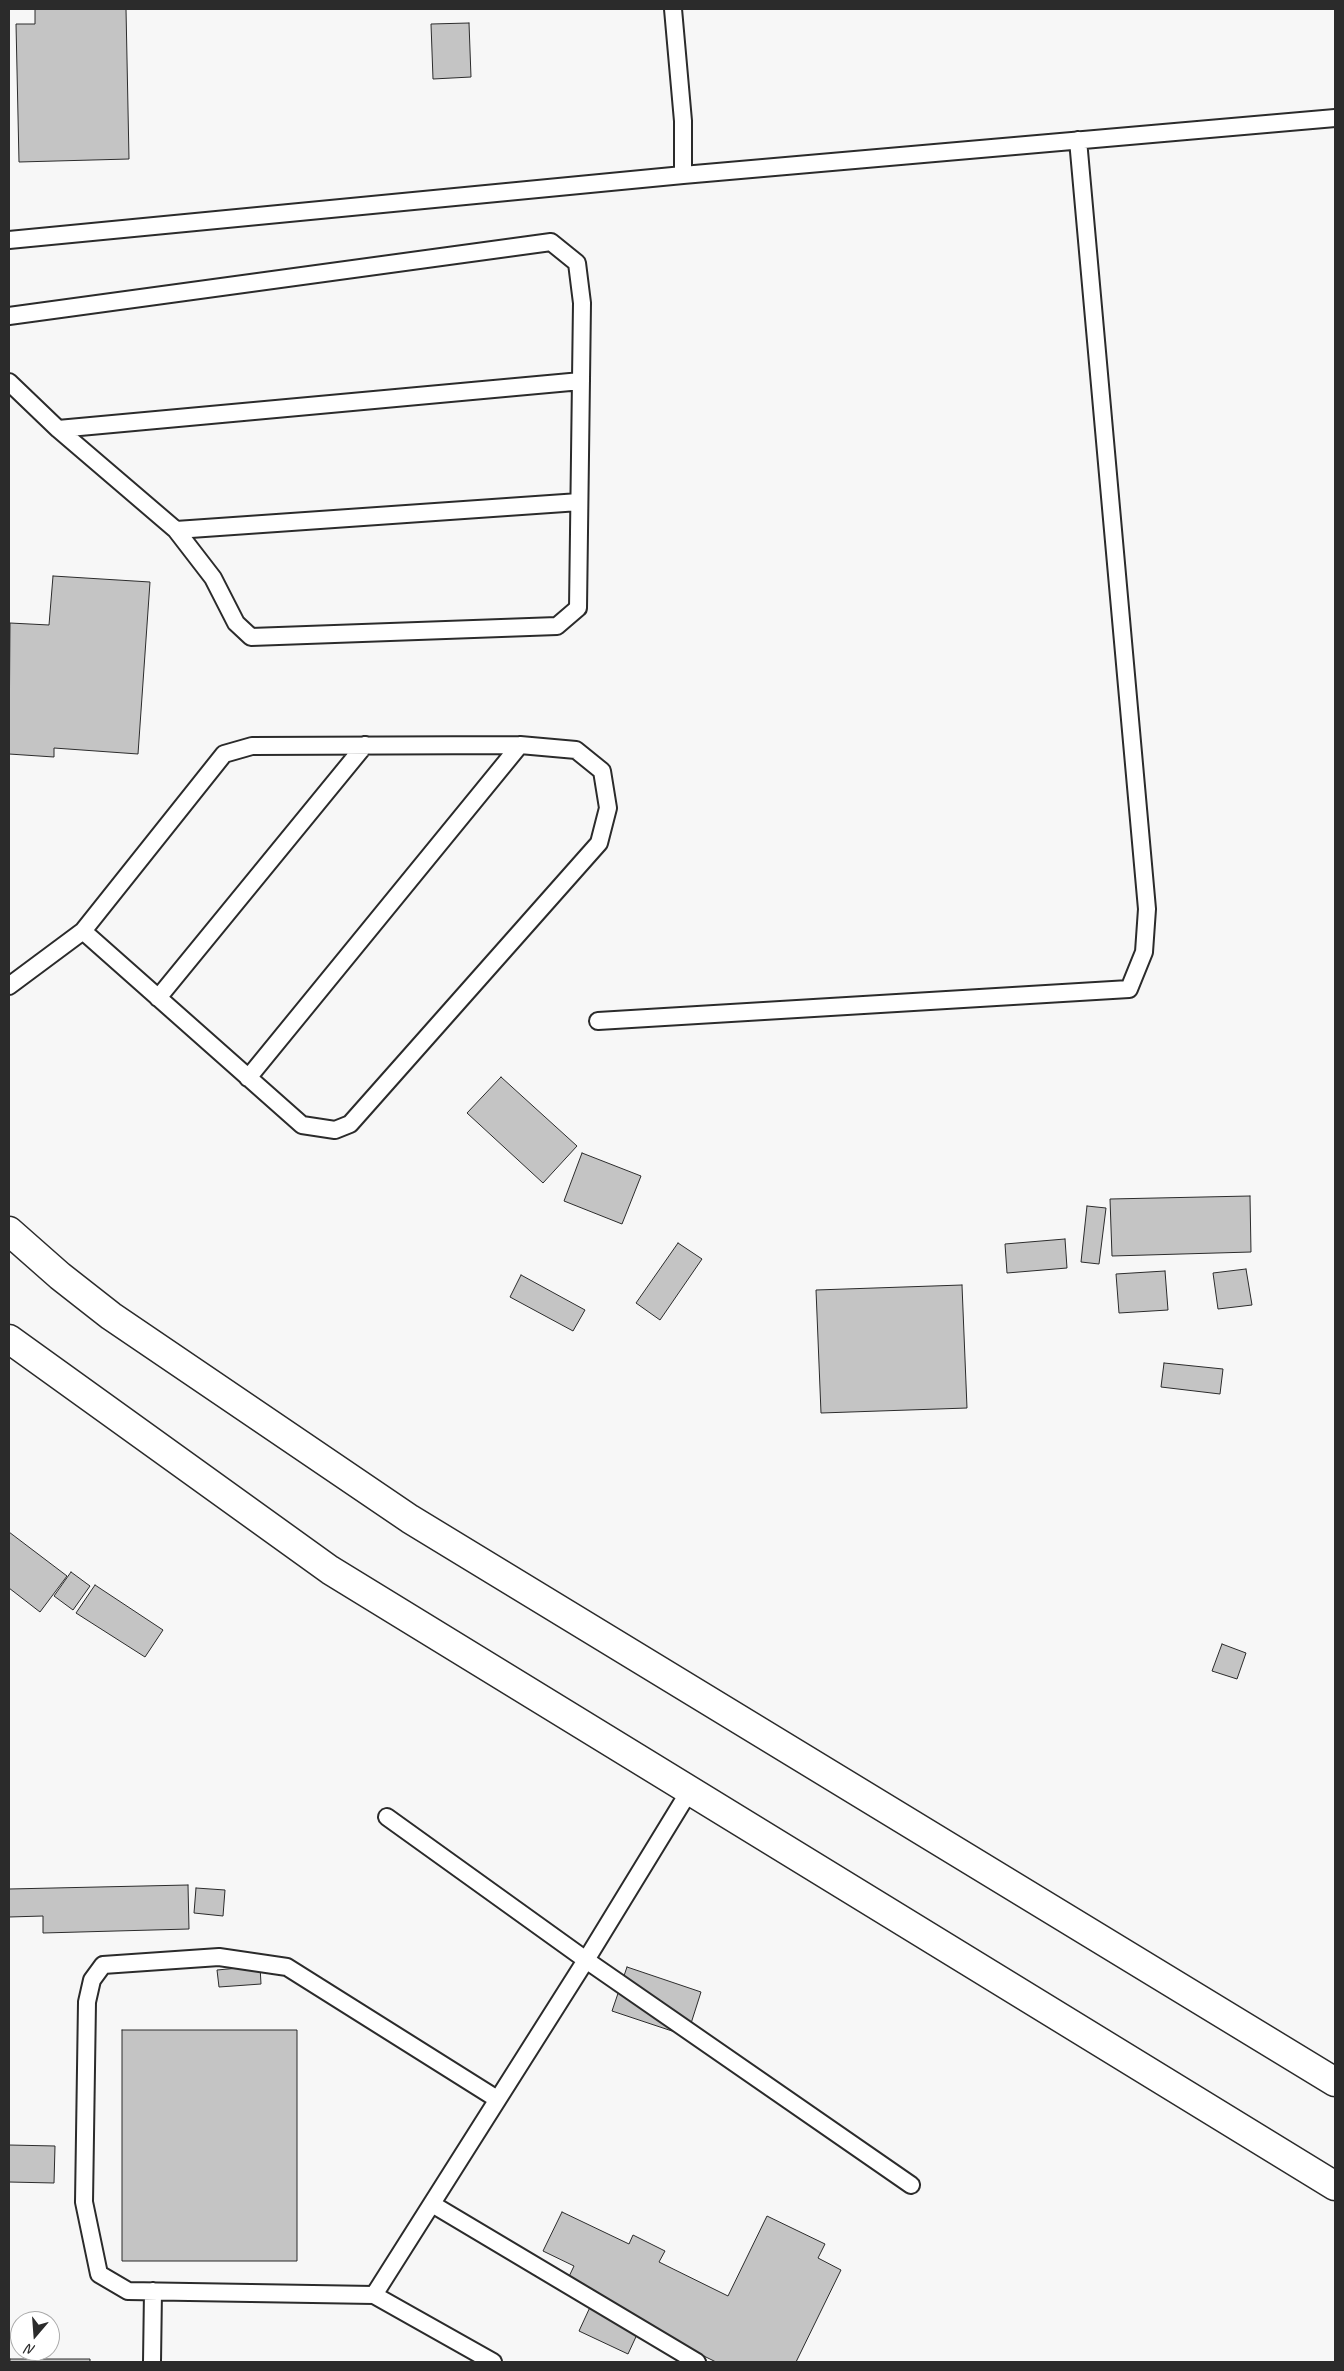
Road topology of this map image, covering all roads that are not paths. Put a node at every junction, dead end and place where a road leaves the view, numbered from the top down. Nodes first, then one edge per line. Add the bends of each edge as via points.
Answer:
1 (674, 9) edge
2 (1335, 118) edge
3 (1078, 140) junction
4 (682, 175) junction
5 (9, 240) edge
6 (9, 316) edge
7 (581, 381) junction
8 (9, 382) edge
9 (58, 429) junction
10 (579, 502) junction
11 (176, 530) junction
12 (365, 745) junction
13 (520, 745) junction
14 (83, 931) junction
15 (9, 986) edge
16 (158, 998) junction
17 (598, 1021) dead end
18 (248, 1078) junction
19 (9, 1231) edge
20 (9, 1339) edge
21 (690, 1790) junction
22 (387, 1817) dead end
23 (586, 1960) junction
24 (1335, 2082) edge
25 (497, 2099) junction
26 (911, 2185) dead end
27 (1335, 2186) edge
28 (432, 2204) junction
29 (153, 2291) junction
30 (374, 2295) junction
31 (152, 2362) edge
32 (494, 2362) edge
33 (697, 2362) edge

1 - 4 lane via 683,121
2 - 3 lane
3 - 4 lane
3 - 17 lane via 1147,908 1144,952 1129,989
4 - 5 lane
6 - 7 lane via 551,242 577,262 582,303
7 - 9 lane
7 - 10 lane
8 - 9 lane
9 - 11 lane
10 - 11 lane
10 - 11 lane via 578,608 557,626 251,637 236,623 213,578
12 - 13 lane
12 - 14 lane via 252,746 224,754
12 - 16 lane
13 - 18 lane
13 - 18 lane via 576,750 602,771 608,808 599,843 350,1124 335,1130 302,1126
14 - 15 lane
14 - 16 lane
16 - 18 lane
19 - 24 main road via 111,1316 410,1519
20 - 21 main road via 330,1570
21 - 23 lane
21 - 27 main road
22 - 23 lane
23 - 25 lane
23 - 26 lane
25 - 28 lane
25 - 29 lane via 287,1967 219,1957 103,1965 92,1980 87,2002 84,2202 99,2274 128,2291
28 - 30 lane
28 - 33 lane
29 - 30 lane
29 - 31 lane
30 - 32 lane

